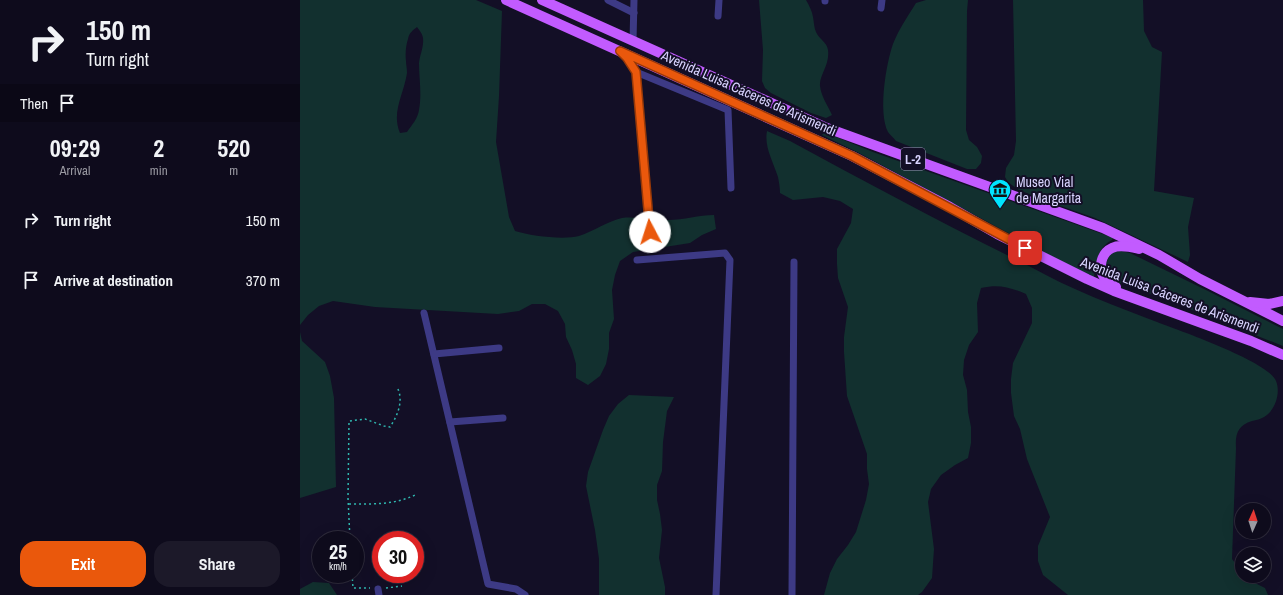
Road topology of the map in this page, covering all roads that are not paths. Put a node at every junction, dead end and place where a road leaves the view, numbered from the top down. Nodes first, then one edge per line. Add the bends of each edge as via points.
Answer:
1 (506, 0) edge
2 (542, 0) edge
3 (608, 0) edge
4 (634, 0) edge
5 (719, 0) edge
6 (882, 0) edge
7 (881, 8) dead end
8 (634, 13) junction
9 (718, 16) dead end
10 (633, 41) junction
11 (620, 51) junction
12 (636, 72) junction
13 (731, 188) dead end
14 (650, 232) dead end
15 (1159, 255) junction
16 (637, 260) dead end
17 (794, 262) dead end
18 (1240, 300) junction
19 (1142, 301) junction
20 (1283, 301) edge
21 (424, 313) dead end
22 (1283, 321) edge
23 (499, 348) dead end
24 (1266, 348) junction
25 (434, 354) junction
26 (1283, 355) edge
27 (1283, 364) edge
28 (503, 418) dead end
29 (450, 422) junction
30 (525, 595) edge
31 (716, 595) edge
32 (792, 595) edge

1 - 11 main road, Avenida Luisa Cáceres de Arismendi / L-2
2 - 10 main road, Avenida Luisa Cáceres de Arismendi / L-2
3 - 8 street
4 - 8 street
5 - 9 street
6 - 7 street
8 - 10 street
10 - 15 main road, Avenida Luisa Cáceres de Arismendi / L-2 via 827,128 1097,226
11 - 12 street
11 - 19 main road, Avenida Luisa Cáceres de Arismendi / L-2 via 852,156 1053,263
12 - 13 street via 728,110
12 - 14 street
15 - 18 main road, Avenida Luisa Cáceres de Arismendi / L-2
15 - 19 main road via 1120,246 1106,252 1102,259 1101,272 1104,279
16 - 31 street via 725,254 730,260
17 - 32 street
18 - 20 main road via 1270,304
18 - 22 main road, Avenida Luisa Cáceres de Arismendi / L-2
19 - 24 main road, Avenida Luisa Cáceres de Arismendi / L-2
21 - 25 street
23 - 25 street
24 - 26 main road, Avenida Luisa Cáceres de Arismendi / L-2
24 - 27 main road
25 - 29 street
28 - 29 street
29 - 30 street via 488,584 516,589

